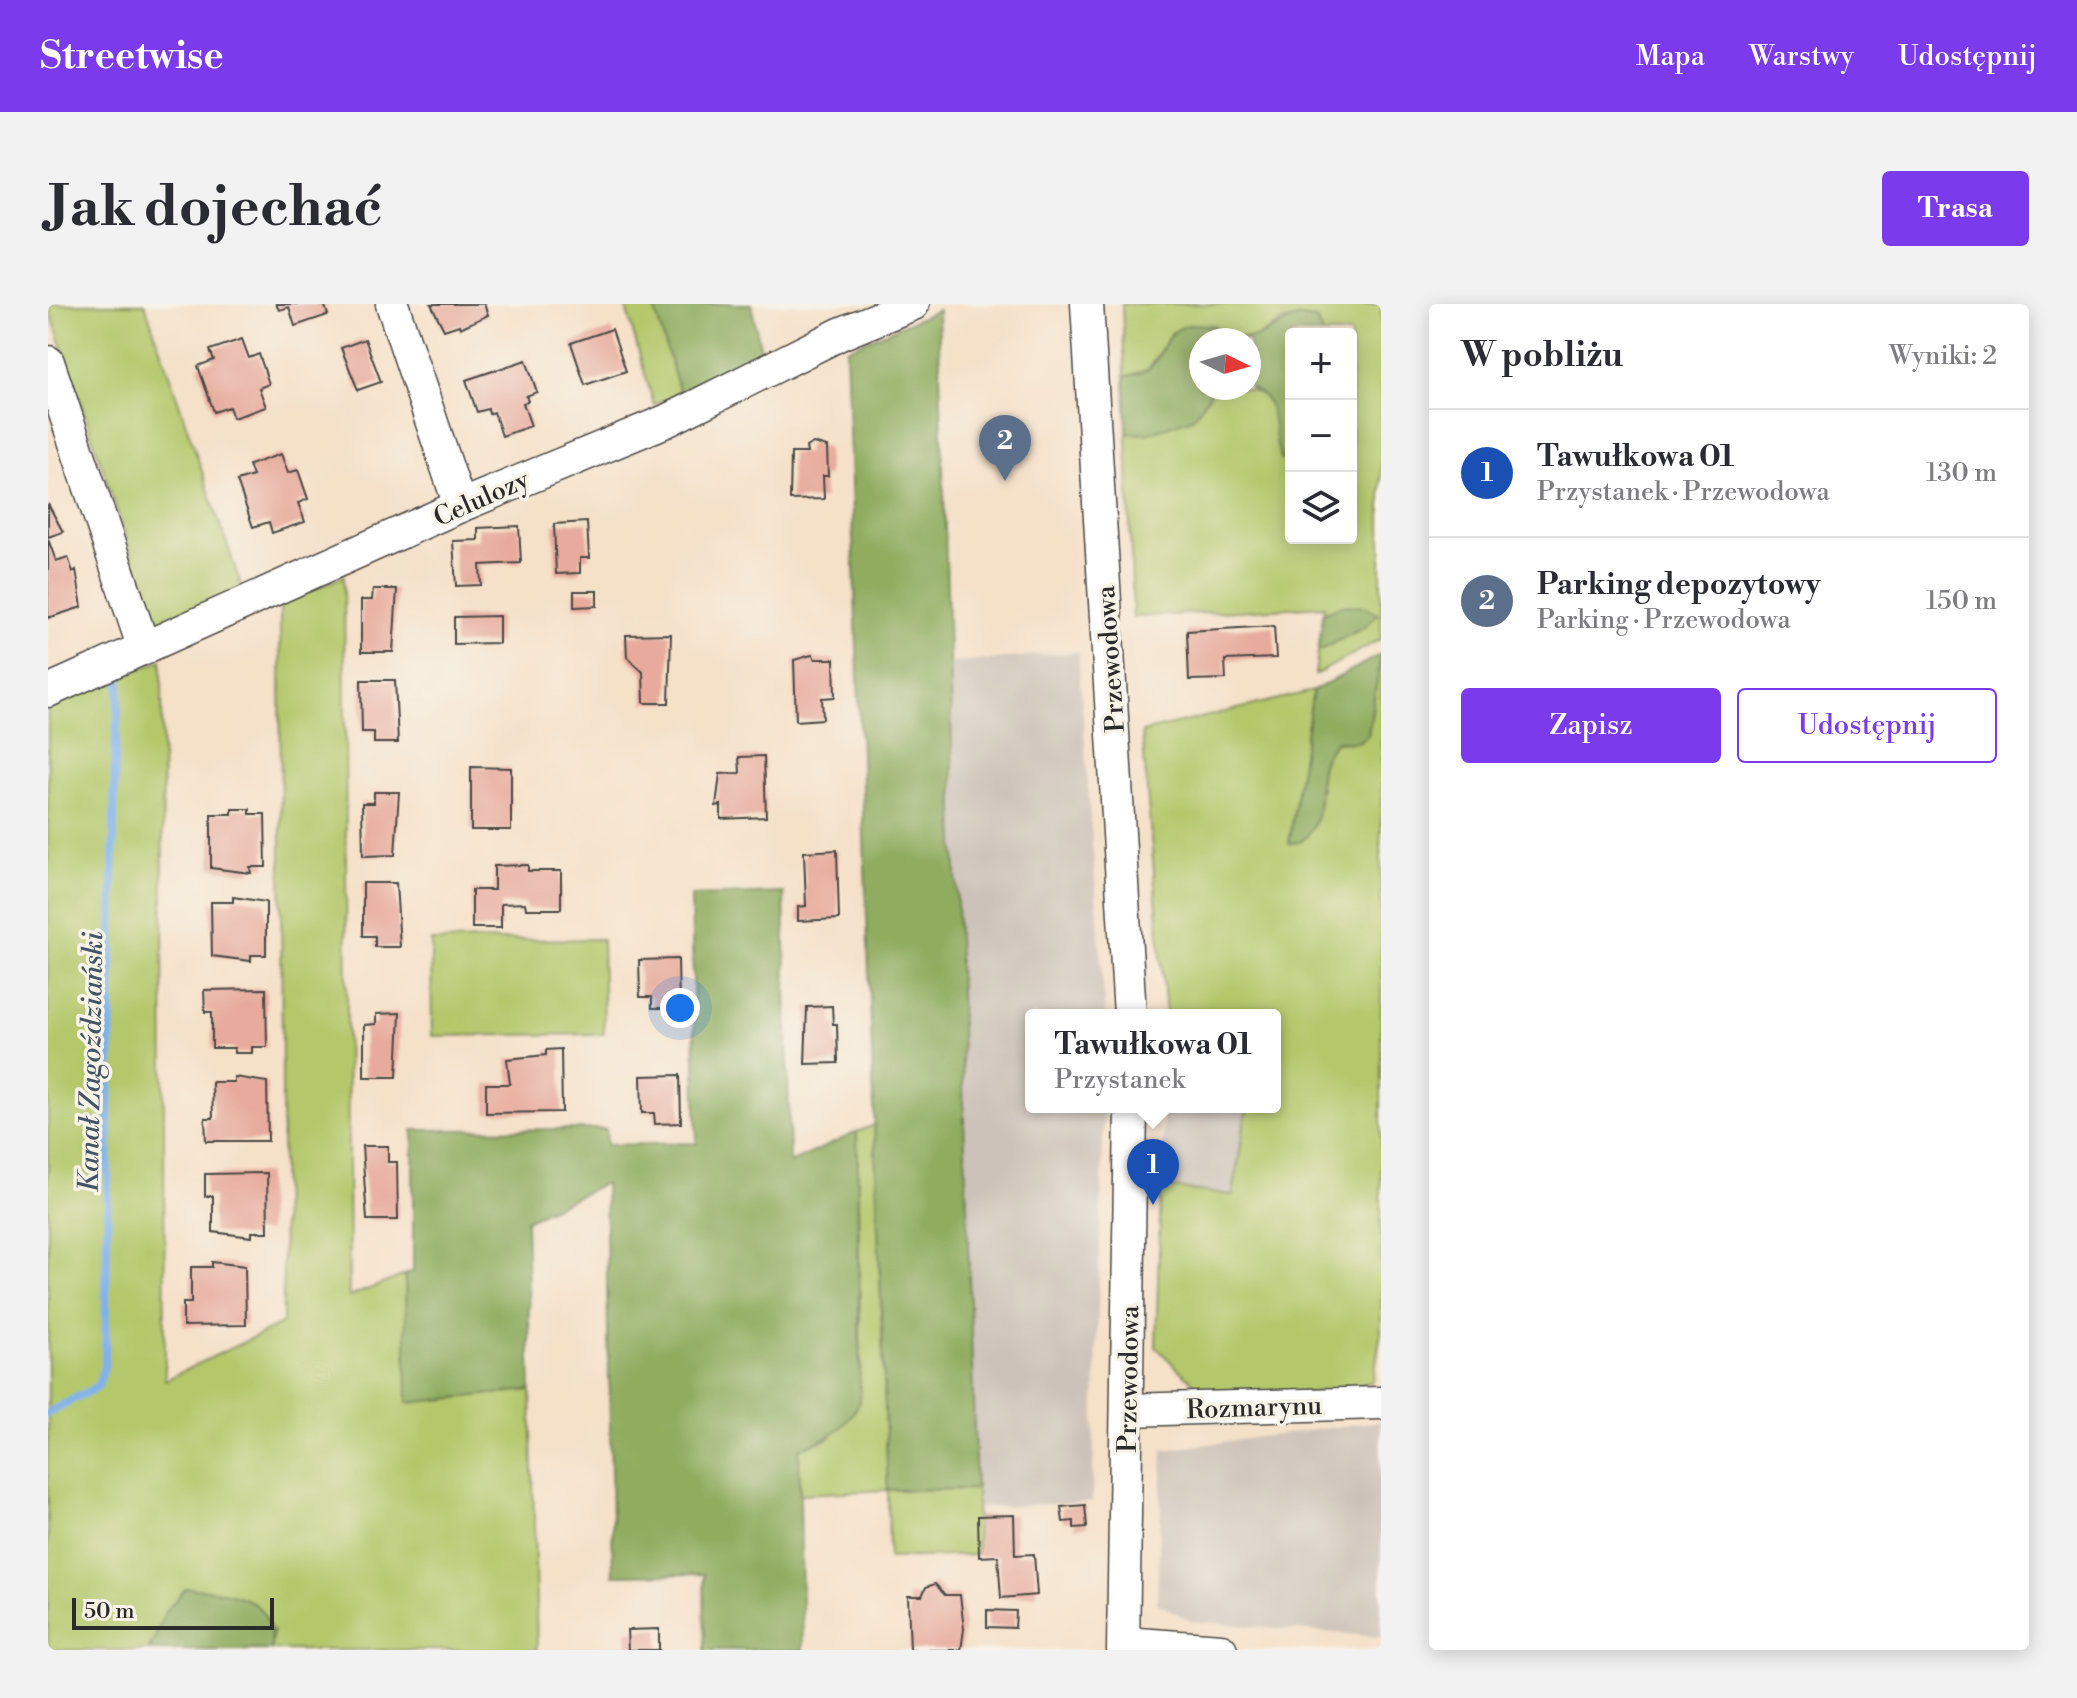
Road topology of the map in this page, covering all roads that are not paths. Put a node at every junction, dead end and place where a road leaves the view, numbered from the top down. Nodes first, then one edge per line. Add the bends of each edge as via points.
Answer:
1 (392, 304) edge
2 (913, 304) edge
3 (1087, 304) edge
4 (48, 362) edge
5 (460, 506) junction
6 (134, 653) junction
7 (48, 691) edge
8 (1130, 1009) edge
9 (1131, 1113) edge
10 (1381, 1403) edge
11 (1127, 1410) junction
12 (1124, 1647) edge
13 (1221, 1650) edge

1 - 5 street
2 - 5 street, Celulozy via 840,334 666,421
3 - 8 street, Przewodowa
4 - 6 street
5 - 6 street, Celulozy
6 - 7 street, Celulozy
9 - 11 street, Przewodowa
10 - 11 street, Rozmarynu
11 - 12 street, Przewodowa
12 - 13 street

